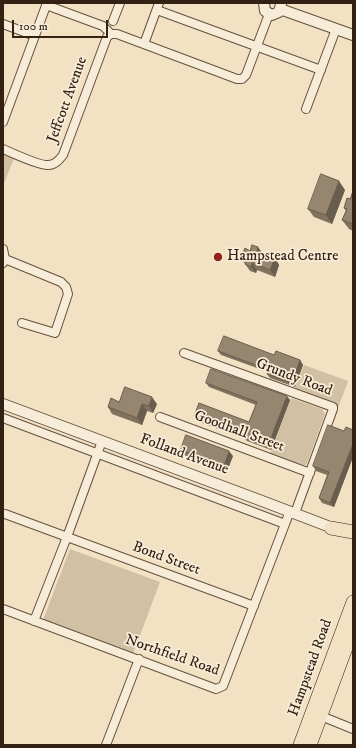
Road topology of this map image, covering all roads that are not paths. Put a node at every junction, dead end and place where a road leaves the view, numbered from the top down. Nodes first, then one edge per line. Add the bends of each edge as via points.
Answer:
1 (120, 3) edge
2 (264, 3) edge
3 (47, 4) edge
4 (158, 6) edge
5 (280, 6) edge
6 (269, 14) junction
7 (113, 21) dead end
8 (3, 24) edge
9 (336, 29) junction
10 (111, 34) junction
11 (353, 35) edge
12 (35, 36) junction
13 (144, 44) junction
14 (256, 47) junction
15 (321, 70) junction
16 (306, 109) dead end
17 (3, 122) edge
18 (3, 149) edge
19 (3, 249) edge
20 (4, 261) edge
21 (22, 324) dead end
22 (184, 353) dead end
23 (3, 404) edge
24 (160, 417) dead end
25 (3, 418) edge
26 (102, 441) junction
27 (98, 455) junction
28 (310, 473) junction
29 (293, 512) junction
30 (5, 514) dead end
31 (285, 524) junction
32 (331, 528) junction
33 (353, 532) edge
34 (353, 536) edge
35 (67, 537) junction
36 (353, 602) edge
37 (254, 606) junction
38 (3, 609) edge
39 (34, 621) junction
40 (353, 629) edge
41 (139, 659) junction
42 (316, 714) junction
43 (353, 729) edge
44 (106, 745) edge
45 (300, 745) edge
46 (310, 745) edge

1 - 7 street
2 - 6 street via 264,8
3 - 10 street via 103,26
3 - 12 street
4 - 13 street
4 - 14 street
5 - 6 street via 277,13
5 - 9 street
6 - 14 street
8 - 12 street
9 - 11 street
9 - 15 street
10 - 13 street
10 - 18 street, Jeffcott Avenue via 107,37 60,159 44,165
12 - 17 street
13 - 14 street via 237,79 246,75
14 - 15 street
15 - 16 street
19 - 20 street
20 - 21 street via 61,282 66,287 68,294 55,333
22 - 28 street, Grundy Road via 333,407
23 - 26 street, Folland Avenue
24 - 28 street, Goodhall Street
25 - 27 street, Folland Avenue
26 - 27 street
26 - 29 street, Folland Avenue
27 - 31 street, Folland Avenue
27 - 35 street
28 - 29 street, Grundy Road
29 - 31 street, Northfield Road
29 - 32 street, Folland Avenue
30 - 35 street, Bond Street
31 - 37 street, Northfield Road
32 - 33 highway
32 - 34 street, Folland Avenue
35 - 37 street, Bond Street
35 - 39 street
36 - 42 highway, Hampstead Road
37 - 41 street, Northfield Road via 223,686 216,689
38 - 39 street, Northfield Road
39 - 41 street, Northfield Road
40 - 42 highway, Hampstead Road
41 - 44 street
42 - 43 street
42 - 45 highway, Hampstead Road
42 - 46 highway, Hampstead Road

